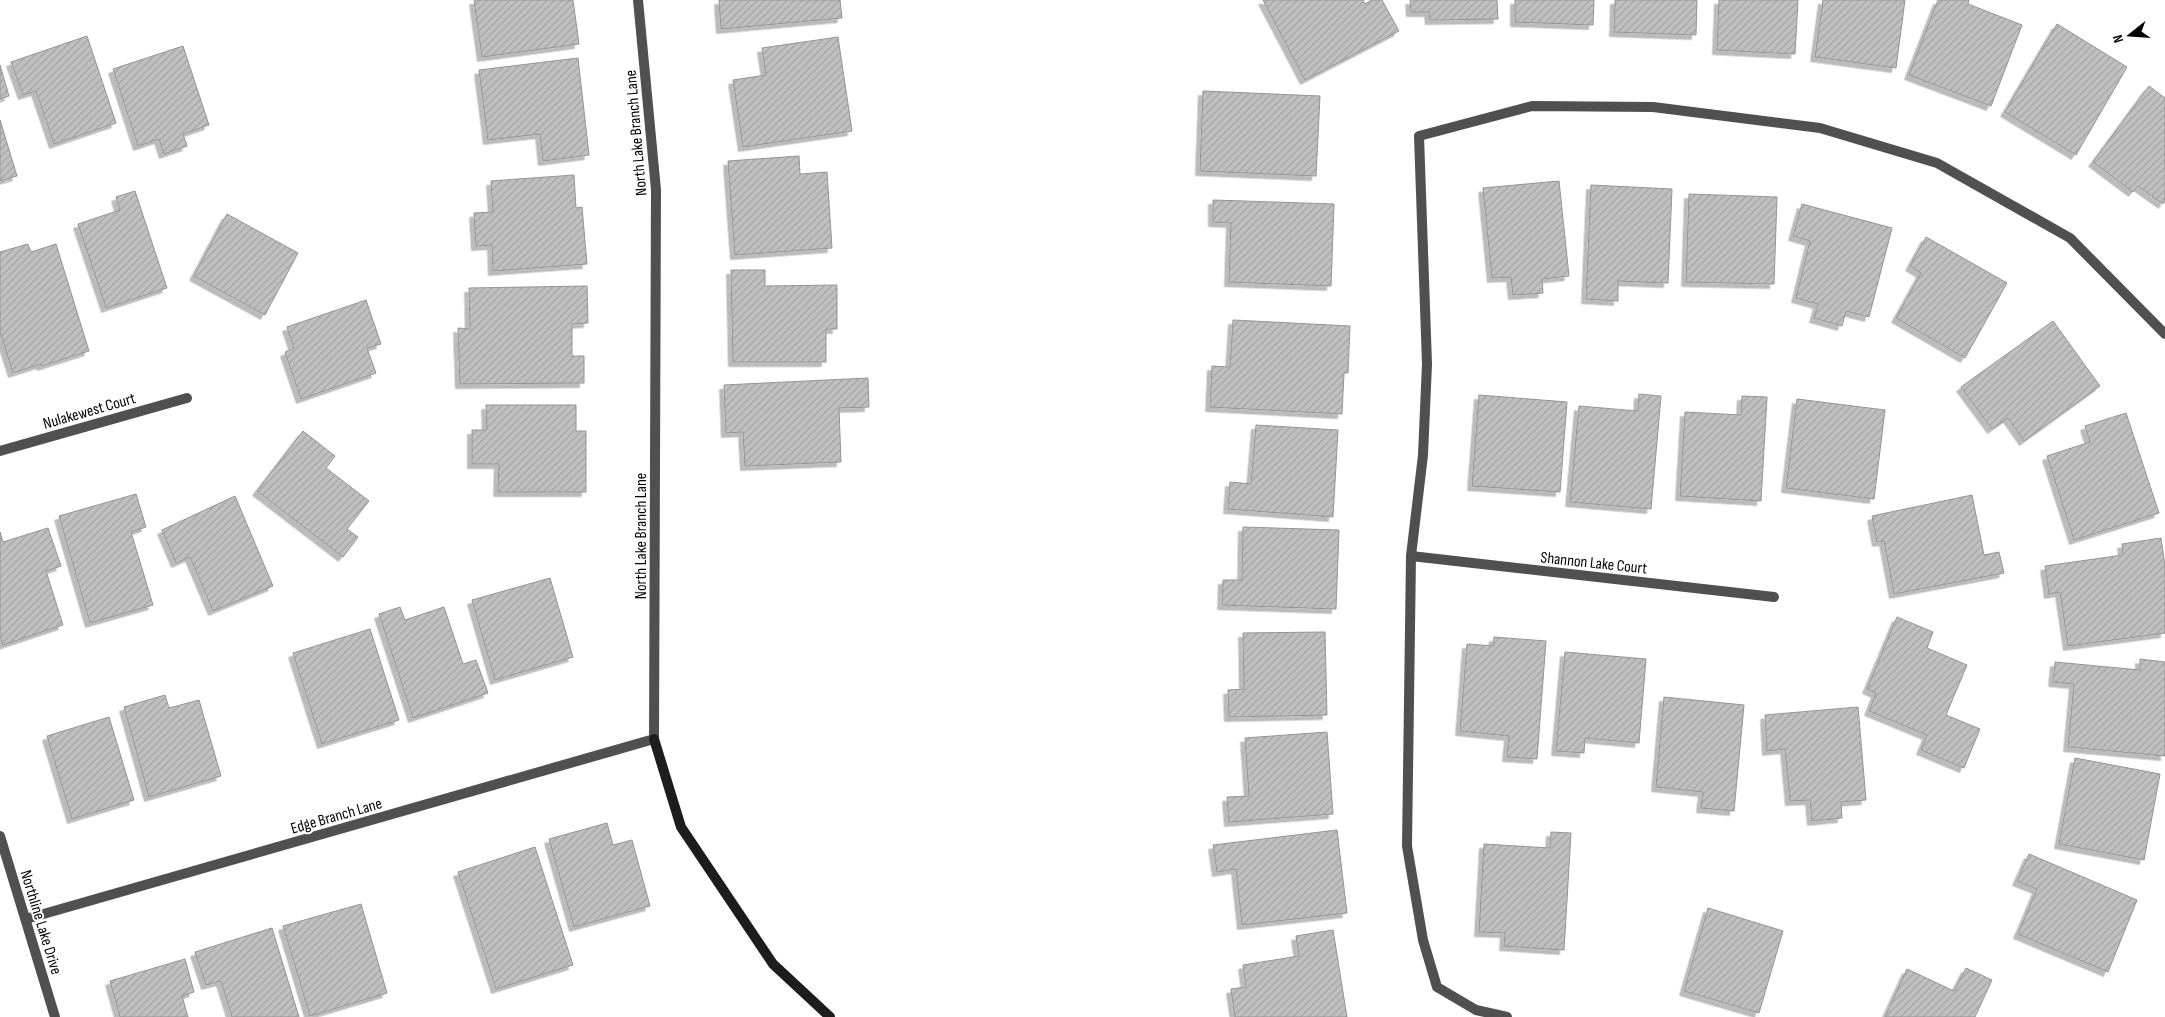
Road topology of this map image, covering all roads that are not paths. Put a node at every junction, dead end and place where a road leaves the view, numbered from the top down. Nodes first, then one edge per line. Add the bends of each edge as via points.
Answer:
1 (638, 0) edge
2 (2165, 334) edge
3 (187, 398) dead end
4 (0, 451) edge
5 (1411, 556) junction
6 (1774, 597) dead end
7 (654, 739) junction
8 (0, 836) edge
9 (26, 919) junction
10 (55, 1017) edge
11 (830, 1017) edge
12 (1507, 1017) edge

1 - 7 street, North Lake Branch Lane via 656,190
2 - 5 street via 2070,238 1937,163 1820,128 1653,107 1532,106 1420,136 1427,364 1424,455
3 - 4 street, Nulakewest Court
5 - 6 street, Shannon Lake Court
5 - 12 street via 1407,846 1423,940 1437,987 1476,1010
7 - 9 street, Edge Branch Lane
7 - 11 street, North Lake Branch Lane via 681,827 773,964
8 - 9 street, Northline Lake Drive
9 - 10 street, Northline Lake Drive

